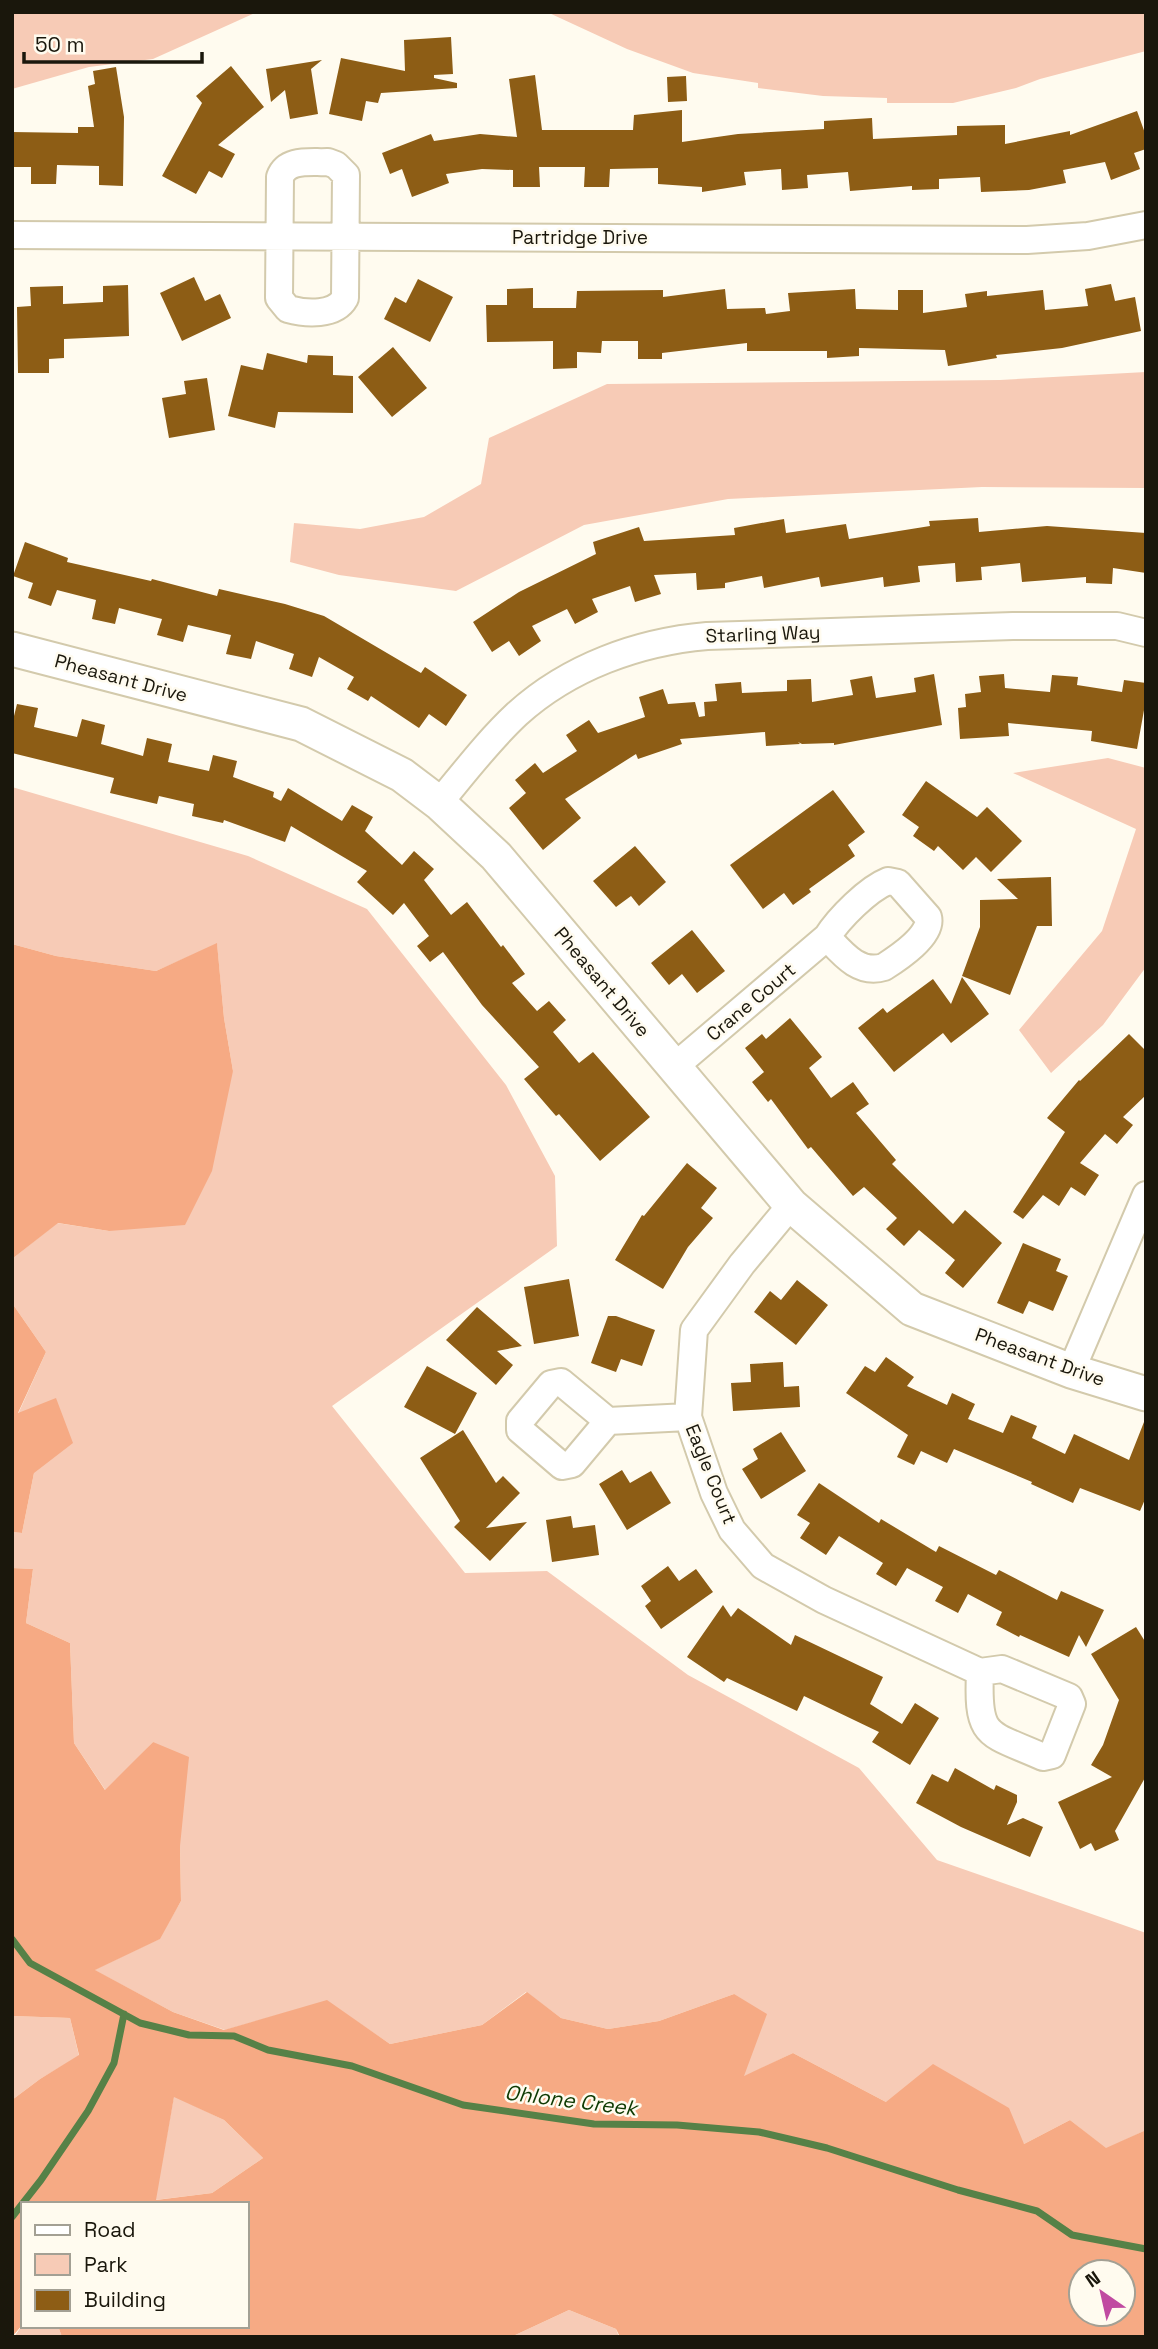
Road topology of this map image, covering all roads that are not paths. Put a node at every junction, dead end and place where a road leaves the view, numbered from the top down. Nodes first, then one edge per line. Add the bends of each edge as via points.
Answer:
1 (1146, 225) edge
2 (12, 235) edge
3 (278, 236) junction
4 (346, 236) junction
5 (1146, 633) edge
6 (12, 649) edge
7 (439, 803) junction
8 (827, 937) dead end
9 (674, 1066) junction
10 (1146, 1195) edge
11 (791, 1205) junction
12 (1071, 1371) junction
13 (1146, 1394) edge
14 (688, 1417) junction
15 (608, 1421) dead end
16 (980, 1672) dead end

1 - 4 street, Partridge Drive via 1088,236 1027,240
2 - 3 street, Partridge Drive
3 - 4 street, Partridge Drive
3 - 4 street via 282,169 296,163 328,162 346,175
3 - 4 street via 279,298 283,304 295,311 329,312 345,298
5 - 7 street, Starling Way via 1117,626 1013,626 707,636 662,642 588,667 540,696 497,734
6 - 7 street, Pheasant Drive via 301,724 380,763
7 - 9 street, Pheasant Drive via 496,856
8 - 9 street, Crane Court
9 - 11 street, Pheasant Drive
10 - 12 street
11 - 12 street, Pheasant Drive via 912,1309
11 - 14 street, Eagle Court via 694,1330
12 - 13 street, Pheasant Drive
14 - 15 street
14 - 16 street, Eagle Court via 732,1530 763,1566 824,1600

